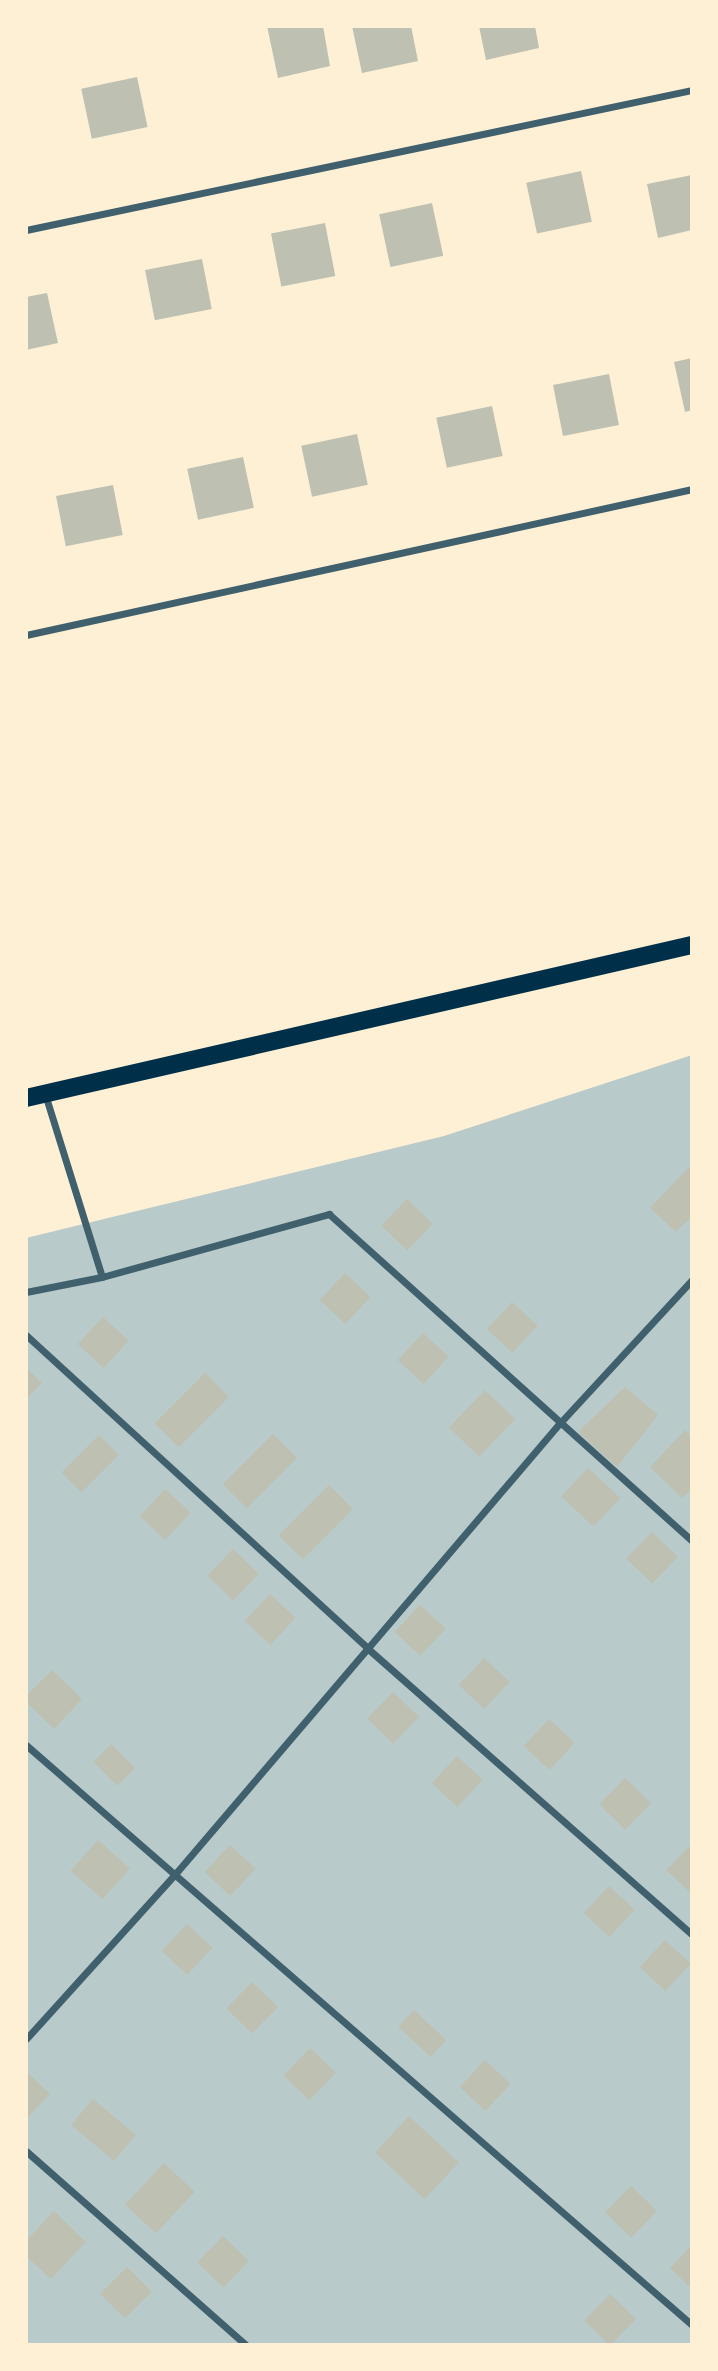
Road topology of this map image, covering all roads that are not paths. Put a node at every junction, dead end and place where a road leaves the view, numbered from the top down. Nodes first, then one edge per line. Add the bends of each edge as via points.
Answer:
1 (692, 90) edge
2 (26, 230) edge
3 (692, 489) edge
4 (26, 635) edge
5 (692, 945) edge
6 (45, 1094) junction
7 (26, 1098) edge
8 (102, 1278) junction
9 (692, 1280) edge
10 (26, 1292) edge
11 (26, 1335) edge
12 (559, 1424) junction
13 (692, 1541) edge
14 (366, 1647) junction
15 (26, 1745) edge
16 (176, 1872) junction
17 (692, 1934) edge
18 (26, 2039) edge
19 (26, 2151) edge
20 (692, 2325) edge
21 (246, 2345) edge

1 - 2 street
3 - 4 street
5 - 6 main road
6 - 7 main road
6 - 8 street
8 - 10 street
8 - 12 street via 329,1214
9 - 12 street
11 - 14 street
12 - 13 street
12 - 14 street
14 - 16 street
14 - 17 street
15 - 16 street
16 - 18 street
16 - 20 street
19 - 21 street

